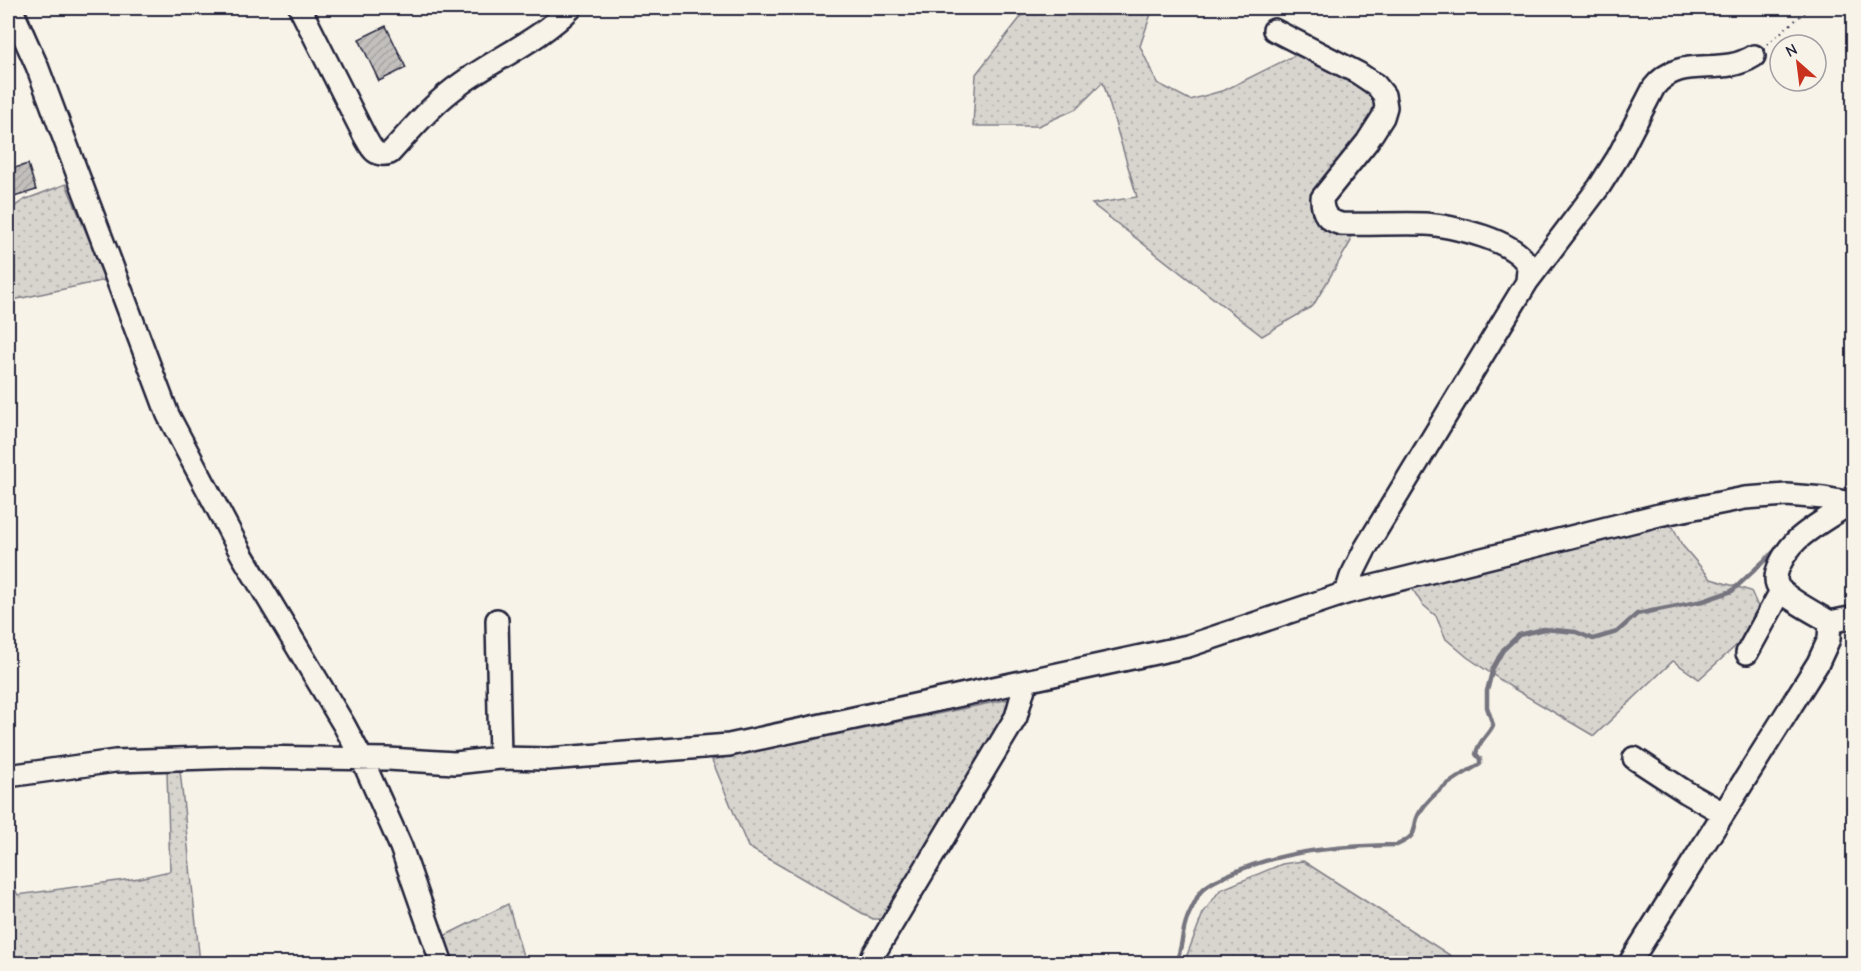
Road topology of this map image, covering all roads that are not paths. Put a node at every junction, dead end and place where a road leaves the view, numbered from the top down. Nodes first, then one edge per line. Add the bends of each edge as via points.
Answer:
1 (11, 8) edge
2 (300, 8) edge
3 (571, 8) edge
4 (1274, 30) dead end
5 (1754, 56) road end
6 (1527, 282) junction
7 (1852, 501) edge
8 (1781, 591) junction
9 (1346, 593) junction
10 (1854, 617) edge
11 (497, 620) dead end
12 (1830, 622) junction
13 (1747, 652) dead end
14 (1026, 681) junction
15 (500, 758) junction
16 (1634, 758) dead end
17 (362, 759) junction
18 (8, 776) edge
19 (1723, 813) junction
20 (442, 963) edge
21 (868, 963) edge
22 (1629, 963) edge

1 - 17 street via 37,66 168,415 242,555
2 - 3 street via 364,135 375,153 382,156 390,153 460,83 546,29
4 - 6 street via 1358,73 1384,94 1383,117 1322,198 1322,209 1330,221 1427,224 1475,234 1509,247 1523,258 1528,268
5 - 6 street via 1732,66 1680,69 1661,78 1599,188
6 - 9 street via 1377,528
7 - 8 street via 1797,541 1777,572 1775,580
7 - 9 street via 1796,495 1745,498 1623,523
8 - 12 street
8 - 13 street
9 - 14 street via 1188,646
10 - 12 street
11 - 15 street
12 - 19 street via 1826,649
14 - 15 street via 729,745 548,759
14 - 21 street via 1016,717
15 - 17 street via 455,762
16 - 19 street
17 - 18 street via 238,757 115,761
17 - 20 street via 401,847
19 - 22 street

